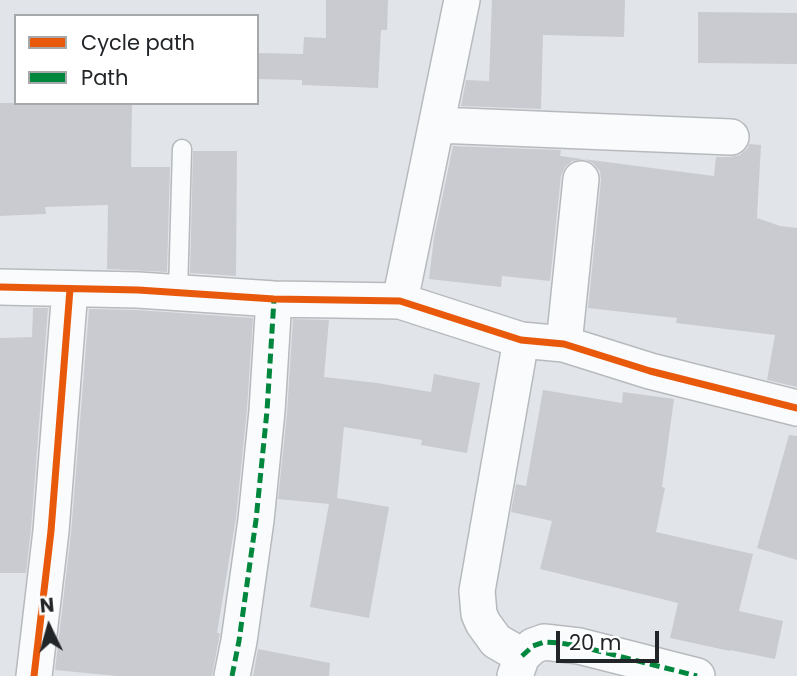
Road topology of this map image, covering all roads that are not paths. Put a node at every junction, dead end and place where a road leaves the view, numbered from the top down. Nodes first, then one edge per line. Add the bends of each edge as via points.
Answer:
1 (462, 0) edge
2 (437, 125) junction
3 (731, 136) dead end
4 (181, 149) dead end
5 (581, 179) dead end
6 (0, 287) edge
7 (70, 289) junction
8 (178, 292) junction
9 (274, 299) junction
10 (400, 301) junction
11 (521, 340) junction
12 (564, 344) junction
13 (797, 408) edge
14 (519, 666) edge
15 (34, 676) edge
16 (232, 676) edge
17 (697, 676) edge

1 - 2 street
2 - 3 street
2 - 10 street
4 - 8 lane
5 - 12 street
6 - 7 street
7 - 8 street
7 - 15 street
8 - 9 street
9 - 10 street
9 - 16 street via 256,520
10 - 11 street
11 - 12 street
11 - 14 street via 477,591 483,623
12 - 13 street
14 - 17 street via 533,646 544,642 579,646

